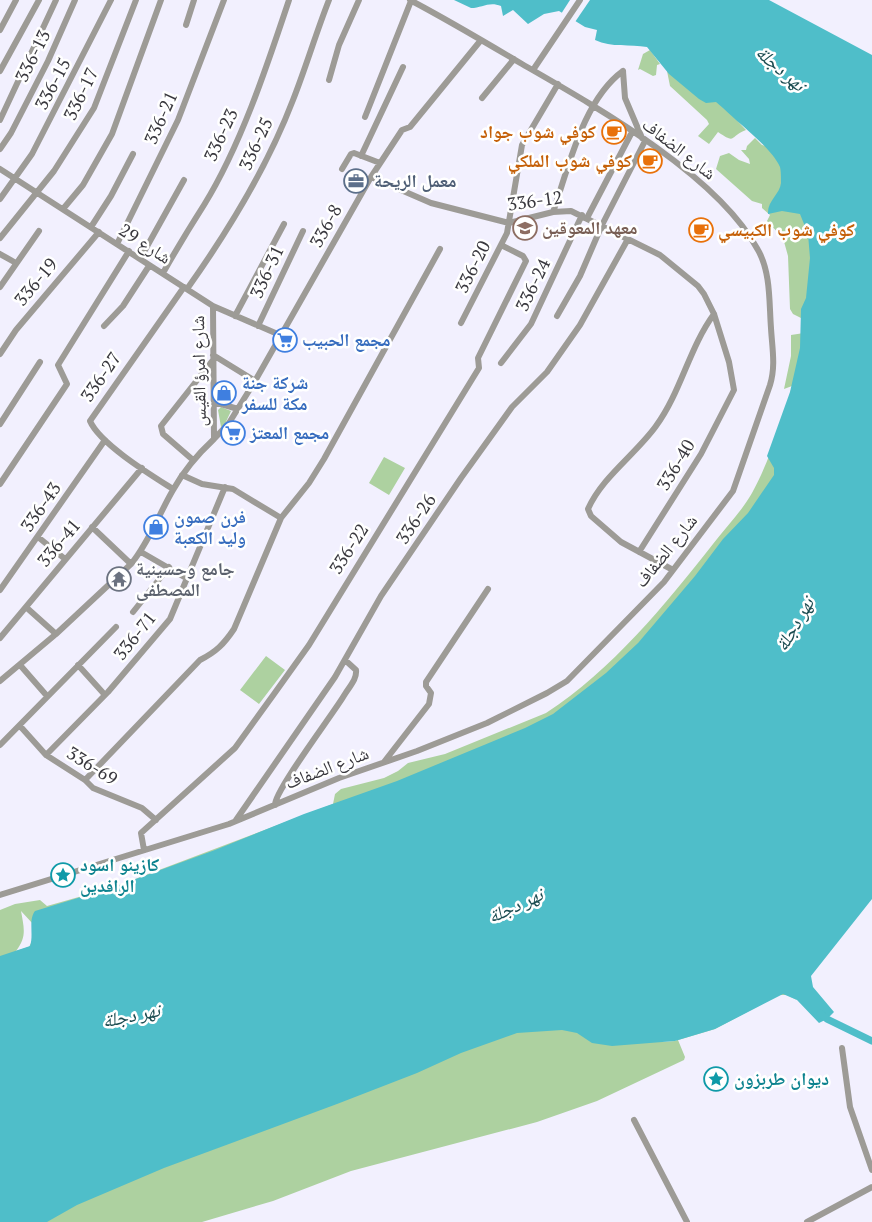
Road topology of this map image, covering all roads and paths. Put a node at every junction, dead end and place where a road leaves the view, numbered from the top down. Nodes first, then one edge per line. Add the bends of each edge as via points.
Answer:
1 (16, 0) edge
2 (39, 0) edge
3 (56, 0) edge
4 (75, 0) edge
5 (111, 0) edge
6 (136, 0) edge
7 (161, 0) edge
8 (194, 0) edge
9 (224, 0) edge
10 (289, 0) edge
11 (329, 0) edge
12 (359, 0) edge
13 (411, 0) edge
14 (580, 0) edge
15 (186, 25) dead end
16 (0, 30) edge
17 (481, 40) junction
18 (514, 59) junction
19 (403, 67) dead end
20 (534, 70) junction
21 (0, 71) edge
22 (329, 80) dead end
23 (558, 84) junction
24 (482, 98) dead end
25 (593, 105) junction
26 (365, 117) dead end
27 (0, 120) edge
28 (632, 132) junction
29 (644, 139) junction
30 (0, 149) edge
31 (133, 154) dead end
32 (361, 156) junction
33 (380, 163) junction
34 (0, 169) edge
35 (342, 169) dead end
36 (371, 177) junction
37 (14, 178) junction
38 (184, 180) dead end
39 (36, 192) junction
40 (0, 199) edge
41 (63, 209) junction
42 (553, 212) junction
43 (585, 216) junction
44 (509, 223) junction
45 (284, 224) dead end
46 (602, 225) junction
47 (91, 227) junction
48 (39, 231) dead end
49 (303, 231) dead end
50 (99, 232) junction
51 (0, 238) edge
52 (628, 239) junction
53 (117, 244) junction
54 (501, 245) junction
55 (440, 249) dead end
56 (129, 251) junction
57 (0, 254) edge
58 (140, 259) junction
59 (16, 263) junction
60 (149, 266) junction
61 (163, 273) junction
62 (0, 287) edge
63 (185, 288) junction
64 (213, 306) junction
65 (714, 314) junction
66 (235, 316) junction
67 (557, 316) dead end
68 (461, 322) dead end
69 (104, 326) dead end
70 (258, 326) junction
71 (280, 335) junction
72 (0, 354) edge
73 (213, 357) junction
74 (40, 362) dead end
75 (501, 363) dead end
76 (255, 381) junction
77 (734, 390) joint
78 (214, 402) junction
79 (238, 408) junction
80 (0, 424) edge
81 (214, 439) junction
82 (105, 440) junction
83 (193, 460) junction
84 (142, 468) junction
85 (182, 475) junction
86 (0, 484) edge
87 (225, 487) junction
88 (173, 489) junction
89 (281, 518) junction
90 (92, 527) junction
91 (38, 537) junction
92 (141, 552) junction
93 (639, 552) junction
94 (65, 559) junction
95 (131, 564) junction
96 (169, 567) junction
97 (673, 570) junction
98 (186, 578) junction
99 (488, 589) dead end
100 (0, 590) edge
101 (27, 608) junction
102 (133, 612) dead end
103 (116, 627) dead end
104 (56, 634) junction
105 (0, 638) edge
106 (345, 660) junction
107 (20, 665) junction
108 (78, 665) junction
109 (0, 681) edge
110 (105, 695) junction
111 (47, 696) junction
112 (20, 726) junction
113 (0, 746) edge
114 (46, 754) junction
115 (384, 763) junction
116 (85, 780) junction
117 (275, 805) junction
118 (156, 820) junction
119 (235, 821) junction
120 (144, 850) junction
121 (0, 895) edge
122 (842, 1048) dead end
123 (634, 1120) dead end
124 (872, 1170) edge
125 (872, 1187) edge
126 (687, 1222) edge
127 (807, 1222) edge

1 - 16 street
2 - 21 street
3 - 27 street
4 - 30 street, 336-13 via 48,61
5 - 37 street, 336-15 via 32,154
6 - 39 street, 336-17 via 94,108 54,171
7 - 41 street via 112,134 82,185
8 - 15 street
9 - 53 street, 336-21 via 178,120
10 - 61 street, 336-23 via 249,110 226,161
11 - 63 street, 336-25 via 293,101 239,213
12 - 22 street
13 - 17 street, شارع الضفاف
13 - 26 street
14 - 20 street
17 - 18 street, شارع الضفاف
17 - 33 street, 336-8 via 410,126 402,130
18 - 20 street, شارع الضفاف
18 - 24 street
19 - 32 street
20 - 23 street, شارع الضفاف
23 - 25 street, شارع الضفاف
23 - 44 street, 336-20 via 522,145
25 - 28 street, شارع الضفاف
25 - 29 street via 623,71 624,98
25 - 42 street
28 - 29 street, شارع الضفاف
28 - 43 street, 336-24
29 - 46 street
29 - 97 street, شارع الضفاف via 721,202 759,251 767,275 774,363 770,385 735,487
31 - 47 street
32 - 33 street
32 - 35 street via 351,154
33 - 36 street, 336-8
34 - 37 street, شارع 29
36 - 44 street, 336-12 via 431,203
36 - 71 street, 336-8
37 - 39 street, شارع 29
37 - 40 street, 336-15
38 - 58 street
39 - 41 street, شارع 29
39 - 51 street
41 - 47 street, شارع 29
42 - 43 street, 336-12 via 567,210
42 - 44 street, 336-12
43 - 46 street, 336-12
43 - 75 street, 336-24 via 531,324
44 - 54 street, 336-20
45 - 66 street
46 - 52 street, 336-12
46 - 67 street via 580,276
47 - 50 street, شارع 29
48 - 59 street
49 - 70 street, 336-31
50 - 53 street, شارع 29
50 - 72 street, 336-19 via 16,330
52 - 65 street, 336-12 via 660,255 688,277 704,294
52 - 106 street, 336-26 via 580,325 547,372 512,407 461,478 381,596
53 - 56 street, شارع 29
54 - 68 street, 336-20
54 - 118 street, 336-22 via 523,256 526,261 478,358 479,368 309,644 258,717 235,748
55 - 89 street via 324,459
56 - 58 street, شارع 29
56 - 86 street via 58,364 67,384
57 - 59 street
58 - 60 street, شارع 29
59 - 62 street
60 - 61 street, شارع 29
60 - 69 street via 123,306
61 - 63 street, شارع 29
63 - 64 street, شارع 29
63 - 82 street, 336-27 via 93,414 90,421
64 - 66 street, شارع 29
64 - 73 street, شارع امرؤ القيس
65 - 77 street, 336-12
65 - 93 street via 697,341 662,417 599,491 588,509 592,517 621,542
66 - 70 street, شارع 29
70 - 71 street, شارع 29
71 - 76 street, 336-8
73 - 76 street
73 - 78 street, شارع امرؤ القيس
73 - 83 street via 160,429
74 - 80 street
76 - 79 street, 336-8
77 - 93 street, 336-40 via 701,454
78 - 79 street
78 - 81 street, شارع امرؤ القيس
79 - 81 street, 336-8
81 - 83 street, شارع امرؤ القيس
82 - 84 street, 336-27
82 - 91 street, 336-43
83 - 85 street, شارع امرؤ القيس
84 - 88 street, 336-27
84 - 90 street, 336-41
85 - 87 street via 202,484
85 - 88 street, شارع امرؤ القيس
87 - 89 street
87 - 98 street, 336-71
88 - 92 street, شارع امرؤ القيس
89 - 116 street via 227,640 220,649 200,660
90 - 94 street, 336-41
90 - 95 street
91 - 94 street
91 - 100 street, 336-43
92 - 95 street, شارع امرؤ القيس
92 - 96 street
93 - 97 street
94 - 101 street, 336-41
95 - 104 street, شارع امرؤ القيس
96 - 98 street
96 - 102 street
97 - 115 street, شارع الضفاف via 567,681 487,723
98 - 110 street, 336-71 via 170,619
99 - 115 street via 426,682 431,693 430,704
101 - 104 street
101 - 105 street, 336-41
103 - 108 street
104 - 107 street, شارع امرؤ القيس
106 - 117 street via 354,666 356,676 279,790
106 - 119 street, 336-26
107 - 109 street, شارع امرؤ القيس
107 - 111 street
108 - 110 street
108 - 111 street
110 - 114 street, 336-71
111 - 112 street
112 - 113 street
112 - 114 street, 336-69
114 - 116 street, 336-69
115 - 117 street, شارع الضفاف
116 - 118 street, 336-69 via 93,788 142,808
117 - 119 street, شارع الضفاف
118 - 120 street, 336-22 via 141,833
119 - 120 street, شارع الضفاف
120 - 121 street, شارع الضفاف
122 - 124 street via 850,1107
123 - 126 street
125 - 127 street

